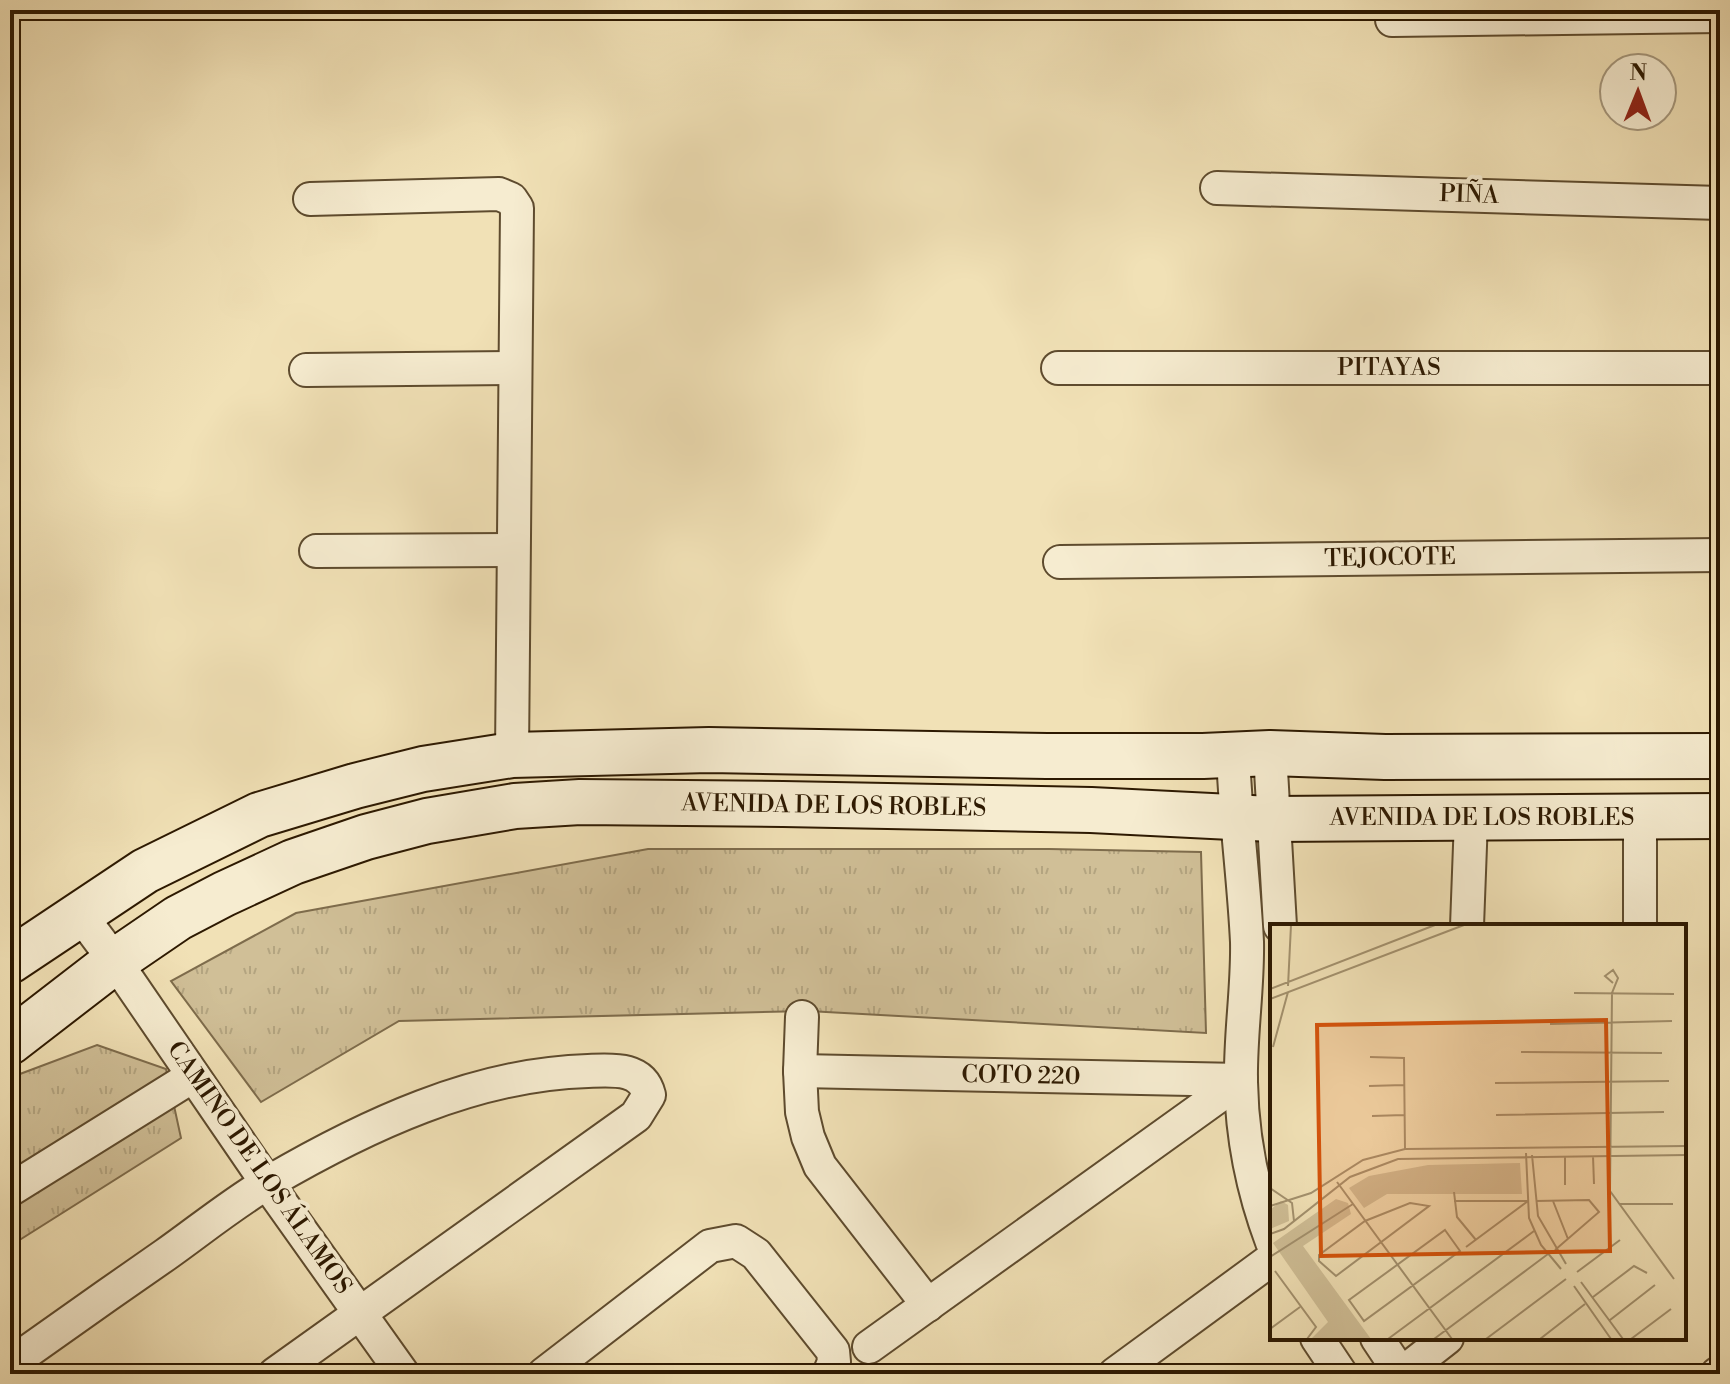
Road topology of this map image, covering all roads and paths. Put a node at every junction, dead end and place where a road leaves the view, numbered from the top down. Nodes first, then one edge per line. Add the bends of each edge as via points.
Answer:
1 (1720, 16) edge
2 (1392, 20) dead end
3 (1217, 188) dead end
4 (310, 199) dead end
5 (1720, 203) edge
6 (514, 368) junction
7 (1058, 368) dead end
8 (1720, 368) edge
9 (306, 370) dead end
10 (513, 550) junction
11 (316, 551) dead end
12 (1720, 555) edge
13 (1060, 562) dead end
14 (1252, 753) junction
15 (512, 755) junction
16 (1720, 756) edge
17 (1720, 816) edge
18 (1640, 817) junction
19 (1254, 818) junction
20 (1471, 819) junction
21 (79, 913) junction
22 (1280, 924) edge
23 (1467, 924) edge
24 (1640, 924) edge
25 (10, 961) edge
26 (115, 961) junction
27 (802, 1017) dead end
28 (10, 1042) edge
29 (800, 1071) junction
30 (193, 1076) junction
31 (1241, 1080) junction
32 (1261, 1175) edge
33 (267, 1183) junction
34 (10, 1190) edge
35 (1270, 1230) edge
36 (1270, 1260) edge
37 (928, 1305) junction
38 (361, 1313) junction
39 (1318, 1340) edge
40 (1378, 1340) edge
41 (1444, 1340) edge
42 (869, 1347) dead end
43 (10, 1364) edge
44 (831, 1368) edge
45 (275, 1374) edge
46 (403, 1374) edge
47 (544, 1374) edge
48 (1115, 1374) edge
49 (1341, 1374) edge
50 (1401, 1374) edge

1 - 2 street
3 - 5 street, PIÑA
4 - 6 street via 499,194 511,199 517,208
6 - 9 street
6 - 10 street
7 - 8 street, PITAYAS
10 - 11 street
10 - 15 street
12 - 13 street, TEJOCOTE
14 - 15 street via 1047,756 709,750
14 - 16 street
14 - 19 street
15 - 21 street via 423,769 259,815 145,871
17 - 18 street, AVENIDA DE LOS ROBLES
18 - 20 street, AVENIDA DE LOS ROBLES
18 - 24 street
19 - 20 street, AVENIDA DE LOS ROBLES
19 - 22 street
19 - 26 street, AVENIDA DE LOS ROBLES via 797,804 515,806 427,821 293,862 178,918
19 - 31 street
20 - 23 street
21 - 25 street
21 - 26 street, CAMINO DE LOS ÁLAMOS
26 - 28 street, AVENIDA DE LOS ROBLES
26 - 30 street, CAMINO DE LOS ÁLAMOS
27 - 29 street
29 - 31 street, COTO 220
29 - 37 street via 802,1112 820,1166
30 - 33 street, CAMINO DE LOS ÁLAMOS
30 - 34 street
31 - 32 street via 1243,1132
31 - 37 street
32 - 35 street
33 - 38 street, CAMINO DE LOS ÁLAMOS
33 - 38 street via 358,1134 472,1089 567,1071 620,1072 646,1084 649,1095 636,1116
33 - 43 street
36 - 48 street
37 - 42 street
38 - 45 street
38 - 46 street, CAMINO DE LOS ÁLAMOS
39 - 49 street
40 - 50 street
41 - 50 street
44 - 47 street via 833,1351 756,1254 736,1241 710,1246

